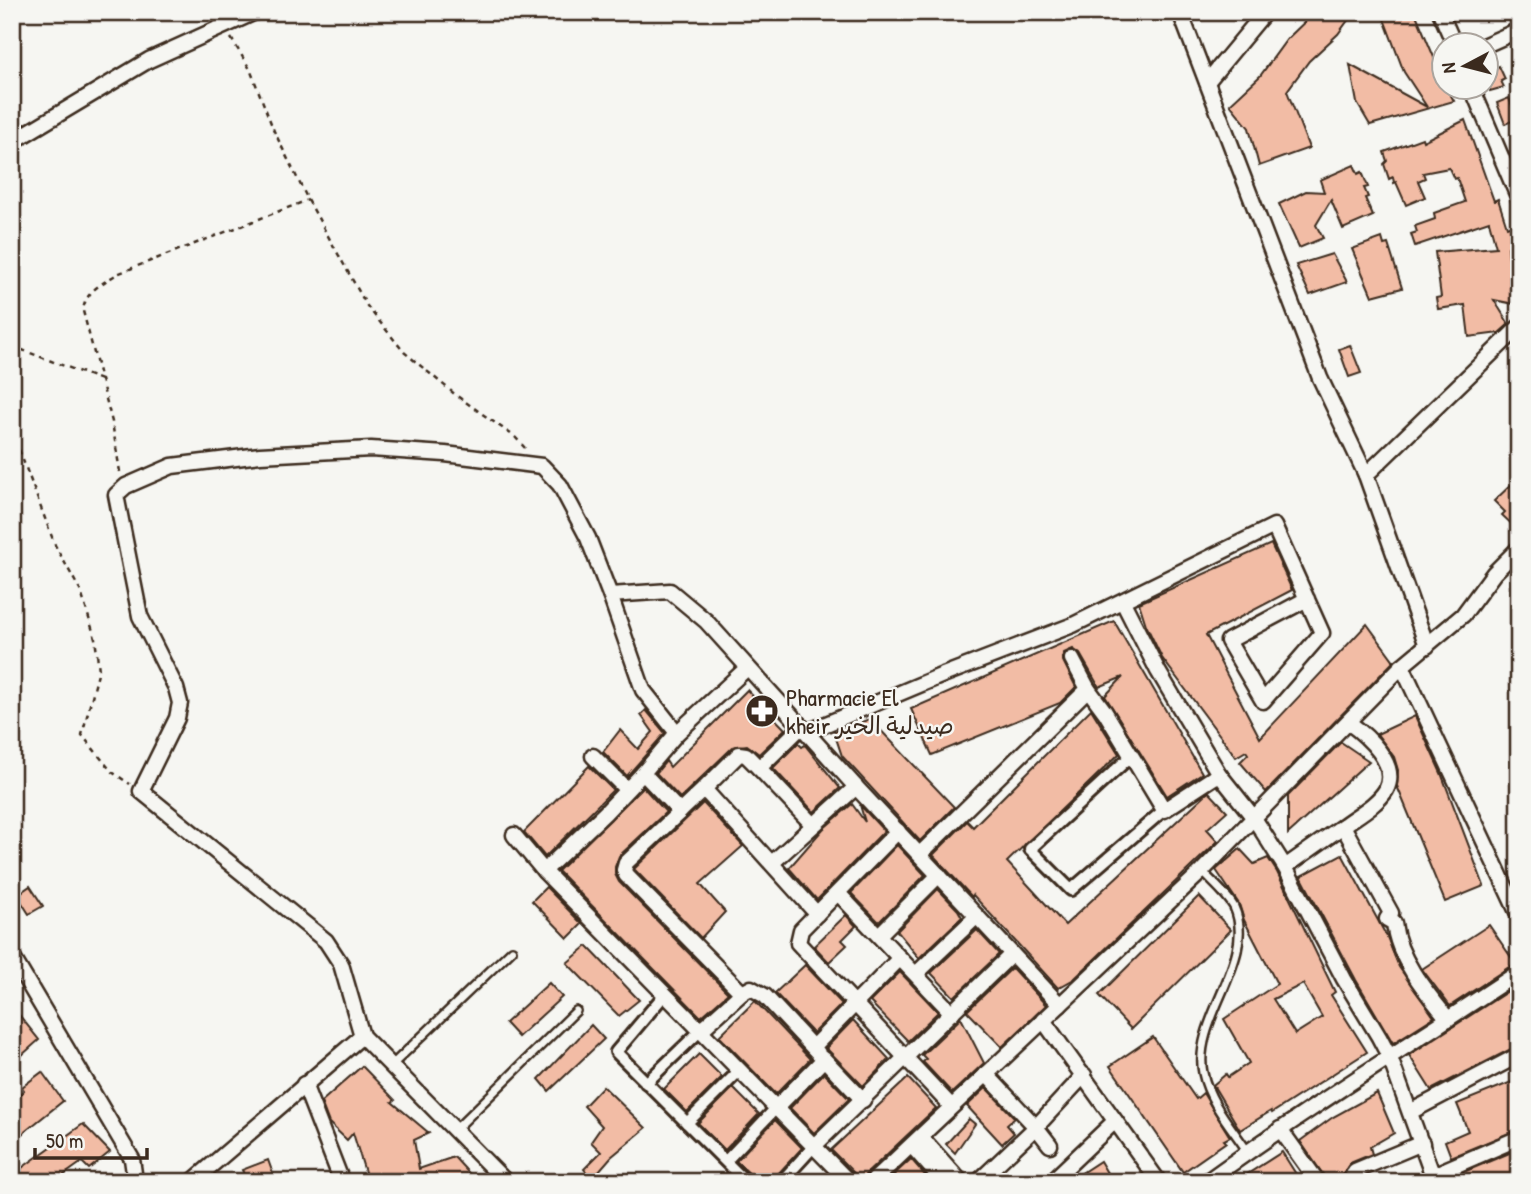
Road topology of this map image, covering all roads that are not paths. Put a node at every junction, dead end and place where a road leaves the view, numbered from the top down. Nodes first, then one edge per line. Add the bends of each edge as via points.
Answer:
1 (255, 12) edge
2 (1180, 12) edge
3 (1265, 12) edge
4 (1440, 12) edge
5 (1519, 30) edge
6 (1449, 32) edge
7 (1500, 38) edge
8 (1207, 82) junction
9 (1478, 102) edge
10 (12, 142) edge
11 (1519, 199) edge
12 (1519, 327) edge
13 (1366, 475) junction
14 (1519, 548) edge
15 (610, 595) junction
16 (1307, 599) junction
17 (1123, 602) junction
18 (1427, 646) junction
19 (1072, 659) dead end
20 (1402, 666) junction
21 (747, 668) junction
22 (1088, 689) junction
23 (1348, 722) junction
24 (804, 730) junction
25 (677, 733) junction
26 (1132, 755) junction
27 (593, 756) dead end
28 (759, 768) junction
29 (643, 773) junction
30 (1219, 774) junction
31 (856, 787) junction
32 (626, 789) junction
33 (704, 789) junction
34 (1164, 810) junction
35 (680, 812) junction
36 (1254, 818) junction
37 (813, 825) junction
38 (1343, 826) junction
39 (898, 831) junction
40 (514, 835) dead end
41 (920, 854) junction
42 (772, 863) junction
43 (1285, 867) junction
44 (544, 871) junction
45 (1202, 871) junction
46 (940, 875) junction
47 (838, 893) junction
48 (817, 914) junction
49 (977, 916) junction
50 (1519, 916) edge
51 (880, 935) junction
52 (512, 950) dead end
53 (1012, 954) junction
54 (12, 956) edge
55 (900, 958) junction
56 (1519, 972) edge
57 (916, 974) junction
58 (742, 993) junction
59 (665, 994) junction
60 (855, 1004) junction
61 (1060, 1005) junction
62 (576, 1011) dead end
63 (952, 1013) junction
64 (1448, 1019) junction
65 (1043, 1020) junction
66 (701, 1030) junction
67 (362, 1035) junction
68 (813, 1047) junction
69 (1519, 1055) edge
70 (1390, 1058) junction
71 (824, 1059) junction
72 (905, 1059) junction
73 (391, 1065) junction
74 (740, 1070) junction
75 (986, 1074) junction
76 (1084, 1075) junction
77 (646, 1083) junction
78 (304, 1084) junction
79 (863, 1100) junction
80 (951, 1107) junction
81 (776, 1108) junction
82 (1410, 1112) junction
83 (1115, 1121) junction
84 (687, 1123) junction
85 (1037, 1127) junction
86 (1280, 1129) junction
87 (455, 1130) junction
88 (1519, 1138) edge
89 (916, 1142) junction
90 (1422, 1143) junction
91 (1050, 1145) dead end
92 (814, 1146) junction
93 (1248, 1152) junction
94 (726, 1161) junction
95 (1434, 1179) edge
96 (129, 1182) edge
97 (191, 1182) edge
98 (342, 1182) edge
99 (506, 1182) edge
100 (746, 1182) edge
101 (781, 1182) edge
102 (849, 1182) edge
103 (872, 1182) edge
104 (944, 1182) edge
105 (961, 1182) edge
106 (978, 1182) edge
107 (1052, 1182) edge
108 (1159, 1182) edge
109 (1206, 1182) edge
110 (1318, 1182) edge
111 (1350, 1182) edge

1 - 10 street via 149,60
2 - 8 street
3 - 8 street
4 - 6 street
5 - 7 street
8 - 13 street via 1320,377
9 - 11 street
12 - 13 street
13 - 18 street
14 - 18 street via 1463,615
15 - 21 street via 670,591 706,621
15 - 25 street via 643,690
15 - 67 street via 588,538 560,485 542,466 371,449 260,455 172,466 121,488 116,495 141,615 180,703 141,791 326,941 341,964
16 - 16 street via 1322,633 1263,701 1228,641
16 - 17 street via 1275,526
17 - 24 street
17 - 30 street
18 - 20 street
19 - 22 street
20 - 23 street
20 - 50 street
21 - 24 street
21 - 25 street
22 - 26 street
22 - 41 street
23 - 36 street
23 - 38 street via 1381,754 1389,779 1377,800
24 - 28 street
24 - 31 street
25 - 29 street
26 - 34 street
26 - 34 street via 1030,849 1071,890
27 - 32 street
28 - 33 street via 739,754
28 - 37 street
29 - 32 street
29 - 35 street
30 - 34 street
30 - 36 street
31 - 37 street
31 - 39 street
32 - 44 street
33 - 35 street
33 - 42 street
35 - 58 street via 626,863 625,873
36 - 43 street
36 - 45 street
37 - 42 street
38 - 43 street
38 - 64 street via 1391,913 1387,919 1394,923 1398,943 1426,992
39 - 41 street
39 - 47 street
40 - 44 street
41 - 46 street
42 - 48 street
43 - 70 street
44 - 59 street
45 - 61 street
45 - 93 lane via 1233,904 1239,933 1212,1016 1202,1071 1213,1099
46 - 49 street
46 - 51 street
47 - 48 street
47 - 51 street
48 - 60 street via 801,930 798,943
49 - 53 street
49 - 57 street
51 - 55 street
52 - 73 lane
53 - 61 street
53 - 63 street
54 - 96 street via 132,1159 134,1173
55 - 57 street
55 - 60 street
56 - 64 street
57 - 63 street
58 - 66 street
58 - 68 street via 751,988 765,996
59 - 66 street
59 - 77 street via 616,1052
60 - 68 street
60 - 72 street
61 - 65 street
62 - 87 lane
63 - 72 street
64 - 70 street
65 - 75 street
65 - 76 street
66 - 74 street
66 - 77 street
67 - 73 street
67 - 78 street
68 - 71 street
69 - 82 street
70 - 82 street
70 - 86 street
71 - 79 street
71 - 81 street
72 - 79 street
72 - 80 street
73 - 87 street
74 - 81 street
74 - 84 street
75 - 80 street
75 - 85 street
76 - 83 street
76 - 85 street
77 - 84 street
78 - 97 street
78 - 98 street
79 - 92 street
80 - 89 street
81 - 92 street
81 - 94 street
82 - 90 street
83 - 107 street
83 - 108 street
84 - 94 street
85 - 91 street
85 - 106 street
86 - 93 street
86 - 110 street
87 - 99 street
88 - 95 street
89 - 103 street
89 - 104 street
89 - 105 street
90 - 95 street
90 - 111 street via 1355,1171
92 - 101 street
92 - 102 street
93 - 109 street
94 - 100 street

